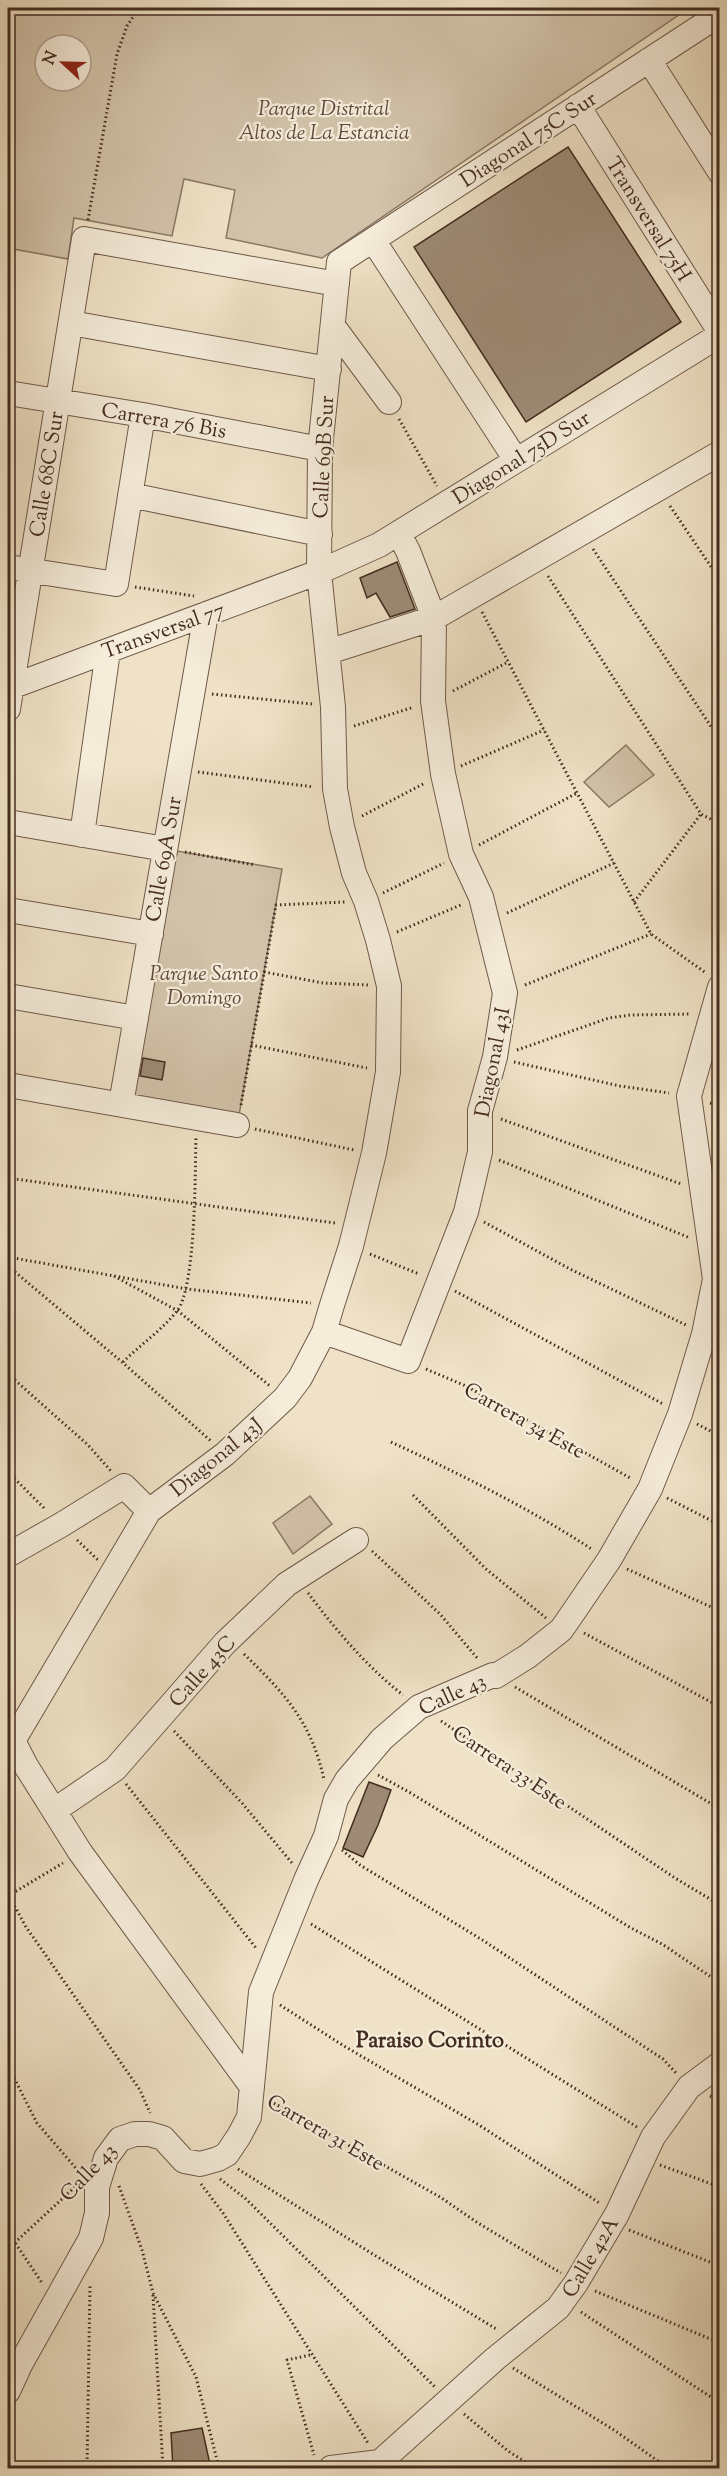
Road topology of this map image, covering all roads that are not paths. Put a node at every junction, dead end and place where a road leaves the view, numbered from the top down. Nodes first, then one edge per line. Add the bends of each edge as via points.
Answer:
1 (719, 16) edge
2 (649, 60) junction
3 (578, 106) junction
4 (720, 172) edge
5 (373, 240) junction
6 (338, 273) junction
7 (70, 323) junction
8 (333, 326) junction
9 (720, 334) edge
10 (328, 369) junction
11 (8, 393) edge
12 (58, 401) junction
13 (389, 402) road end
14 (143, 415) junction
15 (320, 449) junction
16 (720, 453) edge
17 (516, 460) junction
18 (130, 495) junction
19 (320, 534) junction
20 (399, 534) junction
21 (19, 569) edge
22 (319, 572) junction
23 (205, 606) junction
24 (434, 618) junction
25 (108, 651) junction
26 (328, 652) junction
27 (9, 694) edge
28 (8, 822) edge
29 (82, 835) junction
30 (165, 849) junction
31 (366, 901) joint
32 (8, 910) edge
33 (151, 934) junction
34 (715, 982) edge
35 (8, 996) edge
36 (136, 1018) junction
37 (8, 1085) edge
38 (121, 1104) junction
39 (237, 1125) road end
40 (324, 1332) junction
41 (149, 1511) junction
42 (356, 1539) road end
43 (8, 1555) edge
44 (10, 1736) edge
45 (56, 1810) junction
46 (720, 2064) edge
47 (252, 2087) junction
48 (8, 2391) edge
49 (323, 2463) edge

1 - 2 street, Diagonal 75C Sur
2 - 3 street, Diagonal 75C Sur
2 - 4 street
3 - 5 street, Diagonal 75C Sur
3 - 9 street, Transversal 75H
5 - 6 street, Diagonal 75C Sur
5 - 17 street
6 - 7 street, Calle 68C Sur via 84,239
6 - 8 street, Calle 69B Sur
7 - 10 street
7 - 12 street, Calle 68C Sur
8 - 10 street, Calle 69B Sur
8 - 13 street
9 - 17 street, Diagonal 75D Sur
10 - 15 street, Calle 69B Sur
11 - 12 street, Carrera 76 Bis
12 - 14 street, Carrera 76 Bis
12 - 21 street, Calle 68C Sur
14 - 15 street, Carrera 76 Bis
14 - 18 street
15 - 19 street, Calle 69B Sur
16 - 24 street
17 - 20 street, Diagonal 75D Sur
18 - 19 street
18 - 21 street via 116,584
19 - 22 street, Calle 69B Sur
20 - 22 street, Diagonal 75D Sur
20 - 24 street
21 - 27 street, Calle 68C Sur
22 - 23 street, Transversal 77
22 - 26 street, Calle 69B Sur
23 - 25 street, Transversal 77
23 - 30 street, Calle 69A Sur
24 - 26 street
24 - 40 street, Diagonal 43I via 433,701 443,774 461,854 489,921 505,993 495,1057 480,1111 480,1152 466,1212 408,1361
25 - 27 street, Transversal 77
25 - 29 street
26 - 31 street, Calle 69B Sur via 335,789 354,873
28 - 29 street
29 - 30 street
30 - 33 street, Calle 69A Sur
31 - 40 street, Diagonal 43J via 388,986 388,1072 374,1153
32 - 33 street
33 - 36 street, Calle 69A Sur
34 - 47 street, Calle 43 via 712,1014 689,1096 715,1280 704,1334 680,1414 650,1489 609,1560 563,1627 528,1656 495,1675 419,1707 382,1739 347,1780 336,1799 326,1836 261,1992
35 - 36 street
36 - 38 street, Calle 69A Sur
37 - 38 street
38 - 39 street
40 - 41 street, Diagonal 43J via 285,1398 225,1454
41 - 43 street via 124,1486
41 - 44 street, Diagonal 43J
42 - 45 street, Calle 43C via 287,1584 225,1643 115,1769
44 - 45 street, Carrera 31 Este
45 - 47 street, Carrera 31 Este via 80,1852
46 - 49 street, Calle 42A via 689,2087 648,2147 614,2218 570,2292 380,2462
47 - 48 street, Calle 43 via 249,2117 227,2154 201,2161 149,2134 120,2139 106,2158 97,2187 97,2213 91,2238

